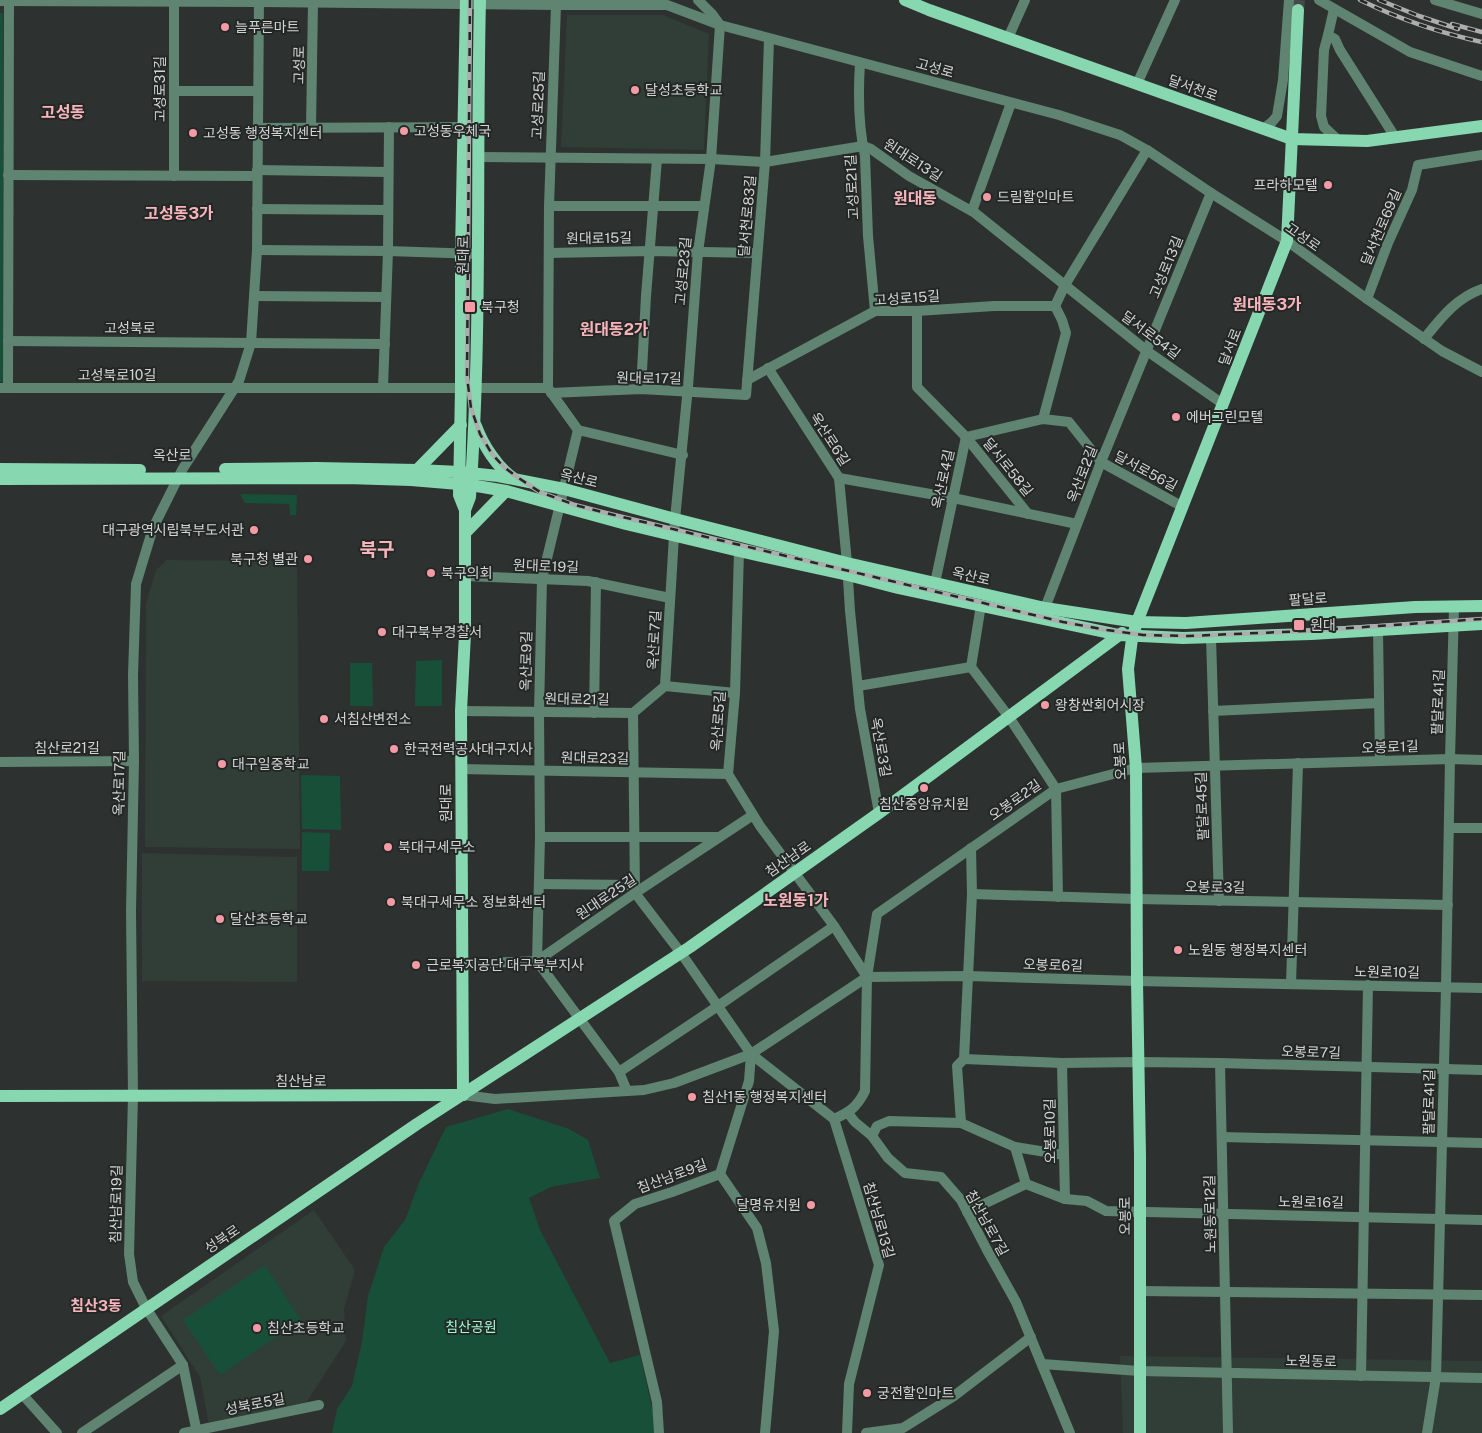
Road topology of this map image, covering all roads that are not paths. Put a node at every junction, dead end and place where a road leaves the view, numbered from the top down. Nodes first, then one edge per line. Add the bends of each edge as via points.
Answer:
1 (9, 0) edge
2 (698, 0) edge
3 (905, 0) edge
4 (1024, 0) edge
5 (1175, 0) edge
6 (1289, 0) tunnel mouth
7 (1318, 0) edge
8 (1435, 0) edge
9 (0, 1) edge
10 (124, 1) edge
11 (174, 1) junction
12 (259, 1) edge
13 (314, 2) junction
14 (390, 2) edge
15 (466, 2) edge
16 (480, 2) edge
17 (556, 5) junction
18 (1334, 9) junction
19 (1298, 10) tunnel mouth
20 (1482, 14) edge
21 (720, 26) junction
22 (1328, 35) junction
23 (1008, 38) junction
24 (768, 39) junction
25 (860, 63) junction
26 (1482, 76) edge
27 (1137, 84) junction
28 (174, 91) junction
29 (258, 91) junction
30 (1011, 103) junction
31 (1482, 126) edge
32 (388, 127) junction
33 (463, 127) junction
34 (479, 127) junction
35 (257, 128) junction
36 (311, 128) junction
37 (1263, 129) junction
38 (1395, 137) junction
39 (1292, 139) junction
40 (1338, 140) junction
41 (863, 146) junction
42 (1147, 150) junction
43 (1482, 154) edge
44 (479, 157) junction
45 (550, 158) junction
46 (657, 159) junction
47 (711, 159) junction
48 (765, 162) junction
49 (388, 172) junction
50 (257, 173) junction
51 (8, 175) junction
52 (174, 176) junction
53 (1211, 193) junction
54 (549, 206) junction
55 (653, 206) junction
56 (704, 206) junction
57 (257, 209) junction
58 (388, 210) junction
59 (972, 211) junction
60 (1287, 241) junction
61 (257, 250) junction
62 (388, 251) junction
63 (650, 251) junction
64 (698, 252) junction
65 (461, 253) junction
66 (549, 253) junction
67 (757, 253) junction
68 (478, 254) junction
69 (1065, 285) junction
70 (1482, 289) edge
71 (255, 296) junction
72 (386, 296) junction
73 (1367, 299) junction
74 (1055, 306) junction
75 (874, 311) junction
76 (917, 311) junction
77 (1424, 339) junction
78 (8, 341) junction
79 (251, 342) junction
80 (385, 344) junction
81 (1147, 351) junction
82 (768, 368) junction
83 (1482, 372) edge
84 (747, 380) junction
85 (4, 388) edge
86 (383, 388) junction
87 (461, 388) junction
88 (476, 388) junction
89 (235, 389) junction
90 (641, 389) junction
91 (550, 390) junction
92 (688, 392) junction
93 (746, 395) joint
94 (1223, 404) junction
95 (1043, 419) junction
96 (475, 422) junction
97 (461, 425) junction
98 (578, 430) junction
99 (966, 437) junction
100 (683, 455) junction
101 (1101, 462) junction
102 (0, 469) edge
103 (417, 470) junction
104 (180, 474) junction
105 (466, 478) junction
106 (840, 478) junction
107 (0, 479) edge
108 (516, 480) junction
109 (564, 489) junction
110 (506, 491) junction
111 (953, 498) junction
112 (560, 505) junction
113 (1183, 506) junction
114 (1028, 514) junction
115 (676, 520) junction
116 (1077, 524) junction
117 (466, 534) junction
118 (674, 535) junction
119 (739, 551) junction
120 (848, 569) junction
121 (465, 576) junction
122 (542, 579) junction
123 (596, 582) junction
124 (935, 582) junction
125 (670, 598) junction
126 (981, 605) junction
127 (1482, 606) edge
128 (1454, 607) junction
129 (1045, 608) junction
130 (1137, 622) junction
131 (1482, 624) edge
132 (1454, 626) junction
133 (1378, 630) junction
134 (1119, 635) junction
135 (1133, 636) junction
136 (1211, 637) junction
137 (971, 666) junction
138 (665, 686) junction
139 (858, 686) junction
140 (735, 693) junction
141 (1379, 703) junction
142 (461, 711) junction
143 (1213, 711) junction
144 (539, 712) junction
145 (594, 713) junction
146 (633, 714) junction
147 (1009, 717) junction
148 (1450, 759) junction
149 (1482, 760) edge
150 (1380, 761) junction
151 (0, 762) edge
152 (134, 762) junction
153 (1298, 763) junction
154 (1214, 766) junction
155 (1136, 768) junction
156 (461, 769) junction
157 (539, 771) junction
158 (634, 772) junction
159 (728, 774) junction
160 (1056, 788) junction
161 (879, 813) junction
162 (753, 815) junction
163 (1449, 828) junction
164 (1482, 828) edge
165 (540, 837) junction
166 (634, 837) junction
167 (719, 837) junction
168 (971, 848) junction
169 (794, 873) junction
170 (539, 884) junction
171 (635, 889) junction
172 (972, 894) junction
173 (1058, 897) junction
174 (1136, 899) junction
175 (1218, 901) junction
176 (1294, 902) junction
177 (1448, 905) junction
178 (834, 926) junction
179 (681, 953) junction
180 (537, 961) junction
181 (462, 964) junction
182 (968, 976) junction
183 (868, 977) junction
184 (1137, 981) junction
185 (1291, 984) junction
186 (1368, 985) junction
187 (1446, 987) junction
188 (1482, 988) edge
189 (718, 1006) junction
190 (580, 1019) junction
191 (751, 1054) junction
192 (964, 1059) junction
193 (1138, 1062) junction
194 (1062, 1063) junction
195 (1220, 1063) junction
196 (1366, 1067) junction
197 (1443, 1069) junction
198 (1482, 1070) edge
199 (619, 1072) junction
200 (627, 1091) junction
201 (0, 1096) edge
202 (133, 1096) junction
203 (463, 1096) junction
204 (848, 1113) junction
205 (834, 1118) junction
206 (961, 1123) junction
207 (872, 1136) junction
208 (1222, 1136) junction
209 (1364, 1140) junction
210 (1442, 1142) junction
211 (1482, 1143) edge
212 (1014, 1147) junction
213 (1064, 1155) junction
214 (720, 1174) junction
215 (1026, 1184) junction
216 (1065, 1198) junction
217 (967, 1212) junction
218 (1140, 1213) junction
219 (1223, 1214) junction
220 (1364, 1217) junction
221 (1440, 1219) junction
222 (1482, 1220) edge
223 (1139, 1291) junction
224 (1225, 1292) junction
225 (1363, 1293) junction
226 (1438, 1295) junction
227 (1482, 1295) edge
228 (146, 1308) junction
229 (1031, 1336) junction
230 (1042, 1364) junction
231 (183, 1365) junction
232 (1139, 1371) junction
233 (1227, 1373) junction
234 (1361, 1376) junction
235 (1436, 1377) junction
236 (1482, 1378) edge
237 (22, 1394) junction
238 (319, 1406) dead end
239 (0, 1409) edge
240 (197, 1431) edge
241 (57, 1433) edge
242 (82, 1433) edge
243 (184, 1433) edge
244 (659, 1433) edge
245 (765, 1433) edge
246 (847, 1433) edge
247 (866, 1433) edge
248 (1070, 1433) edge
249 (1140, 1433) edge
250 (1228, 1433) edge
251 (1427, 1433) edge

1 - 9 street, 고성로
1 - 10 street, 고성로
1 - 51 street
2 - 21 street
3 - 23 main road, 달서천로
4 - 23 street
5 - 27 street
6 - 37 street via 1277,116
7 - 18 street
8 - 20 street
10 - 11 street, 고성로
11 - 12 street, 고성로
11 - 28 street, 고성로31길
12 - 13 street, 고성로
12 - 29 street
13 - 14 street, 고성로
13 - 36 street, 고성로
14 - 15 street, 고성로
15 - 16 street, 고성로
15 - 33 main road, 원대로
16 - 17 street, 고성로
16 - 34 main road, 원대로
17 - 21 street, 고성로 via 667,5
17 - 45 street, 고성로25길
18 - 22 street
18 - 26 street via 1410,52
19 - 39 main road, 달서로
21 - 24 street, 고성로
21 - 47 street, 고성로23길
22 - 38 street via 1335,39
22 - 40 street via 1324,50 1321,116 1324,127
23 - 27 main road, 달서천로
24 - 25 street, 고성로
24 - 48 street, 달서천로83길
25 - 30 street, 고성로
25 - 41 street, 고성로21길 via 858,97
27 - 37 main road, 달서천로
28 - 29 street
28 - 52 street, 고성로31길
29 - 35 street
30 - 42 street, 고성로 via 1120,135
30 - 59 street
31 - 38 main road, 달서천로
32 - 33 street
32 - 36 street
32 - 49 street
33 - 34 street
33 - 65 main road, 원대로
34 - 44 main road, 원대로
35 - 36 street
35 - 50 street
37 - 39 main road, 달서천로
38 - 40 main road, 달서천로 via 1367,141
39 - 40 main road, 달서천로
39 - 60 main road, 달서로
41 - 48 street, 원대로13길
41 - 59 street, 원대로13길
41 - 75 street, 고성로21길
42 - 53 street, 고성로
42 - 69 street
43 - 73 street, 달서천로69길 via 1418,165 1412,190
44 - 45 street, 원대로13길
44 - 68 main road, 원대로
45 - 46 street, 원대로13길
45 - 54 street, 고성로25길
46 - 47 street, 원대로13길
46 - 55 street
47 - 48 street, 원대로13길
47 - 56 street, 고성로23길
48 - 67 street, 달서천로83길
49 - 50 street
49 - 58 street
50 - 52 street
50 - 57 street
51 - 52 street
51 - 78 street
53 - 60 street, 고성로
53 - 81 street, 고성로13길
54 - 55 street
54 - 66 street, 고성로25길
55 - 56 street
55 - 63 street
56 - 64 street, 고성로23길
57 - 58 street
57 - 61 street
58 - 62 street
59 - 69 street, 원대로13길
60 - 73 street, 고성로
60 - 94 main road, 달서로
61 - 62 street
61 - 71 street
62 - 65 street
62 - 72 street
63 - 64 street, 원대로15길
63 - 66 street, 원대로15길
63 - 90 street, 원대로15길
64 - 67 street, 원대로15길
64 - 92 street, 고성로23길
65 - 68 street
65 - 87 main road, 원대로
66 - 91 street, 고성로25길
67 - 84 street, 달서천로83길
68 - 88 main road, 원대로
69 - 74 street
69 - 81 street, 달서로54길
70 - 77 street via 1449,309
71 - 72 street
71 - 79 street
72 - 80 street
73 - 77 street, 고성로
74 - 76 street, 고성로15길
74 - 95 street via 1066,332
75 - 76 street, 고성로15길
75 - 82 street, 고성로15길
76 - 99 street, 옥산로4길 via 917,387
77 - 83 street, 고성로
78 - 79 street, 고성북로
78 - 85 street
79 - 80 street, 고성북로
79 - 89 street
80 - 86 street
81 - 94 street, 달서로54길
81 - 101 street, 옥산로2길
82 - 84 street, 고성로15길
82 - 106 street, 옥산로6길
84 - 93 street, 달서천로83길
85 - 89 street, 고성북로10길
86 - 87 street
86 - 89 street
87 - 88 street
87 - 97 main road, 원대로
88 - 91 street
88 - 96 main road, 원대로
89 - 104 street
90 - 91 street, 원대로17길
90 - 92 street, 원대로17길
91 - 98 street
92 - 93 street, 원대로17길
92 - 100 street, 고성로23길
94 - 113 main road, 달서로
95 - 99 street, 달서로56길
95 - 101 street, 달서로56길 via 1069,422
96 - 105 main road, 원대로
96 - 108 main road via 482,442 503,470
97 - 103 main road
97 - 105 main road, 원대로
98 - 100 street
98 - 109 street
99 - 111 street, 옥산로4길
99 - 114 street, 달서로58길
100 - 115 street, 고성로23길
101 - 113 street, 달서로56길
101 - 116 street, 옥산로2길
102 - 104 main road, 옥산로
103 - 104 main road, 옥산로 via 317,468
103 - 105 main road, 옥산로
104 - 105 main road, 옥산로 via 411,480
104 - 107 main road, 옥산로
104 - 152 street, 옥산로17길 via 153,528 136,584
105 - 108 main road, 옥산로
105 - 110 main road
105 - 117 main road, 원대로 via 459,495 465,510
106 - 111 street, 달서로58길
106 - 120 street, 옥산로6길
108 - 109 main road, 옥산로
109 - 112 street, 옥산로9길
109 - 115 main road, 옥산로
110 - 112 main road
110 - 117 main road
111 - 114 street, 달서로58길
111 - 124 street, 옥산로4길
112 - 118 main road
112 - 122 street, 옥산로9길
113 - 130 main road, 달서로
114 - 116 street, 달서로58길
115 - 118 street, 옥산로7길
115 - 120 main road, 옥산로
116 - 129 street, 옥산로2길
117 - 121 main road, 원대로
118 - 119 main road
118 - 125 street, 옥산로7길
119 - 120 main road
119 - 140 street, 옥산로5길
120 - 124 main road, 옥산로
120 - 126 main road via 898,588
120 - 139 street, 옥산로3길
121 - 122 street, 원대로19길
121 - 142 main road, 원대로
122 - 123 street, 원대로19길
122 - 144 street, 옥산로9길
123 - 125 street, 원대로19길
123 - 145 street, 원대로19길
124 - 129 main road, 옥산로
125 - 138 street, 옥산로7길
126 - 134 main road
126 - 137 street, 옥산로
127 - 128 main road, 팔달로
128 - 130 main road, 팔달로 via 1186,623
128 - 132 street, 팔달로41길
129 - 130 main road, 옥산로
130 - 134 main road, 침산남로
130 - 135 main road, 오봉로
131 - 132 main road
132 - 133 main road
132 - 148 street, 팔달로41길
133 - 136 main road
133 - 141 street
134 - 135 main road
134 - 147 main road, 침산남로
135 - 136 main road
135 - 155 main road, 오봉로 via 1128,669
136 - 143 street, 팔달로45길
137 - 139 street
137 - 147 street
138 - 140 street
138 - 146 street, 옥산로7길
139 - 161 street, 옥산로3길
140 - 159 street, 옥산로5길
141 - 143 street
141 - 150 street
142 - 144 street, 원대로21길
142 - 156 main road, 원대로
143 - 154 street, 팔달로45길
144 - 145 street, 원대로21길
144 - 157 street, 옥산로9길
145 - 146 street, 원대로21길
146 - 158 street
147 - 160 street
147 - 161 main road, 침산남로
148 - 149 street, 오봉로1길
148 - 150 street, 오봉로1길
148 - 163 street, 팔달로41길
150 - 153 street, 오봉로1길
151 - 152 street, 침산로21길
152 - 202 street, 옥산로17길 via 131,911
153 - 154 street, 오봉로1길
153 - 176 street
154 - 155 street, 오봉로1길
154 - 175 street, 팔달로45길
155 - 160 street, 오봉로2길
155 - 174 main road, 오봉로
156 - 157 street, 원대로23길
156 - 181 main road, 원대로
157 - 158 street, 원대로23길
157 - 165 street, 옥산로9길
158 - 159 street, 원대로23길
158 - 166 street
159 - 162 street
160 - 168 street, 오봉로2길
160 - 173 street
161 - 169 main road, 침산남로
162 - 167 street, 원대로25길
162 - 169 street
163 - 164 street
163 - 177 street, 팔달로41길
165 - 166 street
165 - 170 street, 옥산로9길
166 - 167 street
166 - 171 street
167 - 171 street, 원대로25길
168 - 172 street
168 - 183 street, 오봉로2길 via 877,914
169 - 178 street
169 - 179 main road, 침산남로
170 - 171 street
170 - 180 street, 옥산로9길
171 - 179 street
171 - 180 street, 원대로25길
172 - 173 street
172 - 182 street
173 - 174 street
174 - 175 street, 오봉로3길
174 - 184 main road, 오봉로
175 - 176 street, 오봉로3길
176 - 177 street, 오봉로3길
176 - 185 street
177 - 187 street, 팔달로41길
178 - 183 street
178 - 189 street
179 - 189 street
179 - 190 main road, 침산남로
180 - 181 street
180 - 190 street
181 - 203 main road, 원대로
182 - 183 street, 오봉로6길
182 - 184 street, 오봉로6길
182 - 192 street
183 - 191 street
183 - 204 street via 865,1092
184 - 185 street, 노원로10길
184 - 193 main road, 오봉로
185 - 186 street, 노원로10길
186 - 187 street, 노원로10길
186 - 196 street
187 - 188 street, 노원로10길
187 - 197 street, 팔달로41길
189 - 191 street
189 - 199 street
190 - 199 street
190 - 203 main road, 침산남로
191 - 200 street via 674,1083
191 - 205 street
191 - 214 street, 침산남로9길 via 749,1081
192 - 194 street
192 - 206 street via 957,1066
193 - 194 street
193 - 195 street, 오봉로7길
193 - 218 main road, 오봉로
194 - 213 street, 오봉로10길
195 - 196 street, 오봉로7길
195 - 208 street, 노원동로12길
196 - 197 street, 오봉로7길
196 - 209 street
197 - 198 street, 오봉로7길
197 - 210 street, 팔달로41길
199 - 200 street
200 - 203 street via 495,1099
201 - 202 main road, 침산남로
202 - 203 main road, 침산남로
202 - 228 street, 침산남로19길 via 129,1254 133,1282
203 - 228 main road, 성북로
204 - 205 street
204 - 207 street, 침산남로7길
205 - 246 street, 침산남로13길 via 879,1265 849,1384
206 - 207 street via 888,1121 877,1126
206 - 212 street
207 - 217 street, 침산남로7길 via 888,1158 906,1173 941,1177
208 - 209 street
208 - 219 street, 노원동로12길
209 - 210 street
209 - 220 street
210 - 211 street
210 - 221 street, 팔달로41길
212 - 213 street
212 - 215 street
213 - 216 street, 오봉로10길
214 - 244 street, 침산남로9길 via 635,1204 614,1221 657,1402
214 - 245 street via 757,1228 766,1263 774,1331
215 - 216 street
215 - 217 street
216 - 218 street via 1087,1201 1106,1211
217 - 229 street, 침산남로7길
218 - 219 street, 노원로16길
218 - 223 main road, 오봉로
219 - 220 street, 노원로16길
219 - 224 street, 노원동로12길
220 - 221 street, 노원로16길
220 - 225 street
221 - 222 street, 노원로16길
221 - 226 street, 팔달로41길
223 - 224 street
223 - 232 main road, 오봉로
224 - 225 street
224 - 233 street, 노원동로12길
225 - 226 street
225 - 234 street
226 - 227 street
226 - 235 street, 팔달로41길
228 - 231 street
228 - 237 main road, 성북로
229 - 230 street, 침산남로7길
229 - 247 street via 954,1396 903,1428
230 - 232 street
230 - 248 street, 침산남로7길
231 - 240 street
231 - 242 street
232 - 233 street, 노원동로
232 - 249 main road, 오봉로
233 - 234 street, 노원동로
233 - 250 street, 노원동로12길
234 - 235 street, 노원동로
235 - 236 street, 노원동로
235 - 251 street, 팔달로41길
237 - 239 main road, 성북로
237 - 241 street
238 - 240 street, 성북로5길
240 - 243 street, 성북로5길

